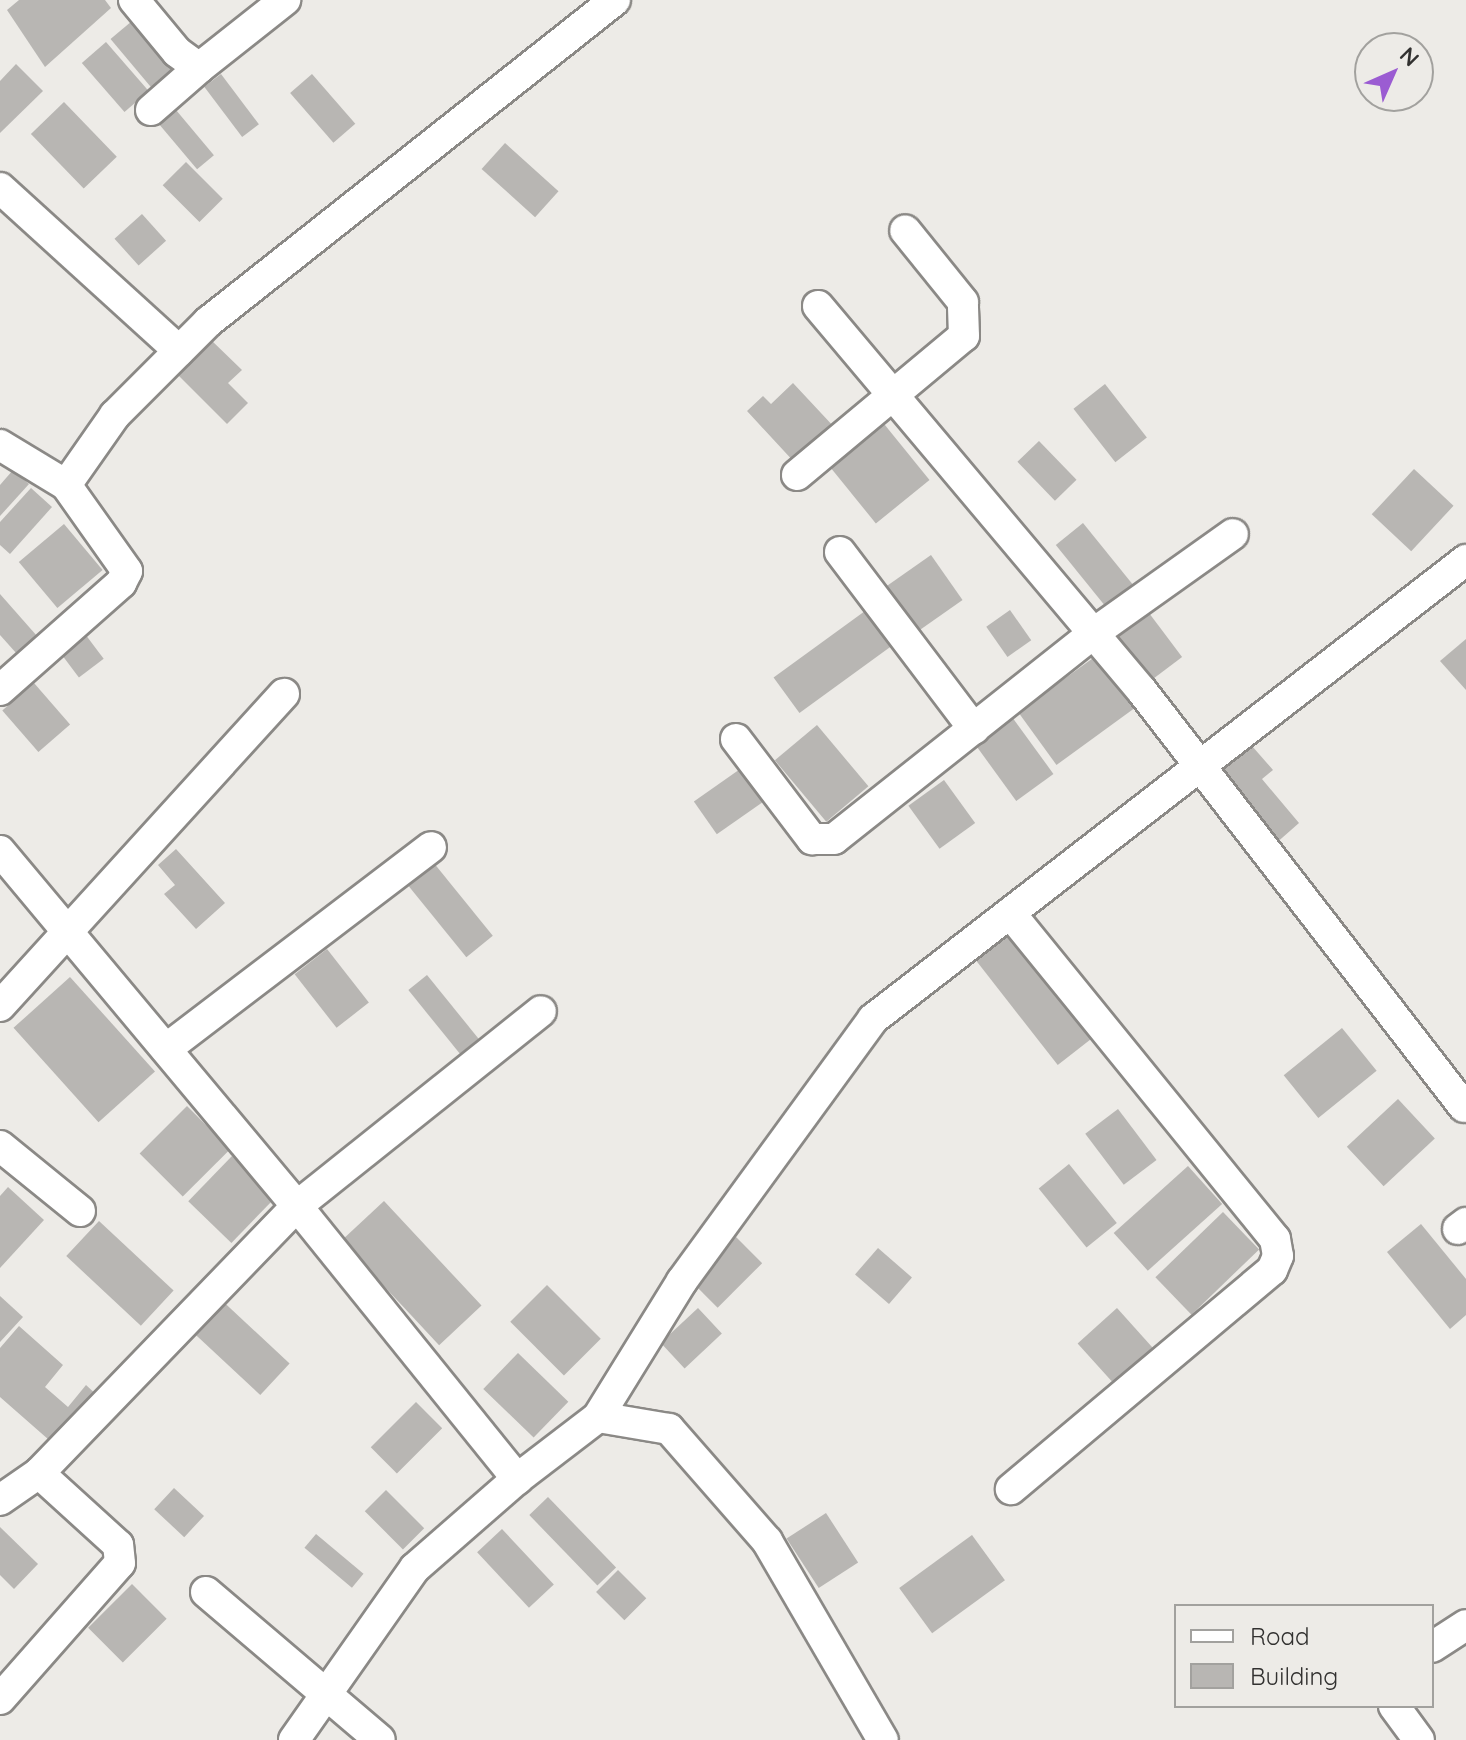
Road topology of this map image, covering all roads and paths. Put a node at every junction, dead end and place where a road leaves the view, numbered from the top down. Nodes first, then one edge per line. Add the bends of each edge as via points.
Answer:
1 (134, 0) edge
2 (285, 0) edge
3 (615, 0) edge
4 (199, 68) junction
5 (151, 110) dead end
6 (0, 188) edge
7 (905, 230) dead end
8 (818, 306) dead end
9 (179, 351) junction
10 (893, 396) junction
11 (0, 445) edge
12 (797, 475) dead end
13 (66, 485) junction
14 (1233, 534) dead end
15 (840, 552) dead end
16 (1466, 560) edge
17 (1091, 635) junction
18 (0, 690) edge
19 (284, 694) dead end
20 (974, 729) junction
21 (736, 739) dead end
22 (1198, 766) junction
23 (431, 847) dead end
24 (0, 851) edge
25 (1010, 913) junction
26 (66, 931) junction
27 (0, 1006) edge
28 (541, 1011) dead end
29 (166, 1049) junction
30 (1464, 1107) edge
31 (0, 1146) edge
32 (297, 1206) junction
33 (80, 1211) dead end
34 (598, 1417) junction
35 (39, 1473) junction
36 (517, 1479) junction
37 (1011, 1489) dead end
38 (0, 1500) edge
39 (206, 1592) dead end
40 (1466, 1625) edge
41 (1434, 1646) edge
42 (330, 1693) junction
43 (0, 1699) edge
44 (1395, 1708) edge
45 (294, 1740) edge
46 (380, 1740) edge
47 (883, 1740) edge
48 (1419, 1740) edge

1 - 4 street via 177,52
2 - 4 street
3 - 9 street via 208,322
4 - 5 street
6 - 9 street
7 - 10 street via 963,302 967,320 964,336
8 - 10 street
9 - 13 street via 115,415
10 - 12 street
10 - 17 street
11 - 13 street
13 - 18 street via 127,571 121,583
14 - 17 street
15 - 20 street
16 - 22 street
17 - 20 street
17 - 22 street via 1142,691
19 - 26 street
20 - 21 street via 824,842 812,839
22 - 25 street
22 - 30 street
23 - 29 street
24 - 26 street
25 - 34 street via 873,1019 682,1281
25 - 37 street via 1275,1239 1278,1256 1272,1270
26 - 27 street
26 - 29 street
28 - 32 street
29 - 32 street
31 - 33 street
32 - 35 street
32 - 36 street
34 - 36 street
34 - 47 street via 669,1429 679,1440 767,1541
35 - 38 street
35 - 43 street via 118,1545 120,1563
36 - 42 street via 415,1568
39 - 42 street
40 - 41 street
42 - 45 street
42 - 46 street
44 - 48 street

